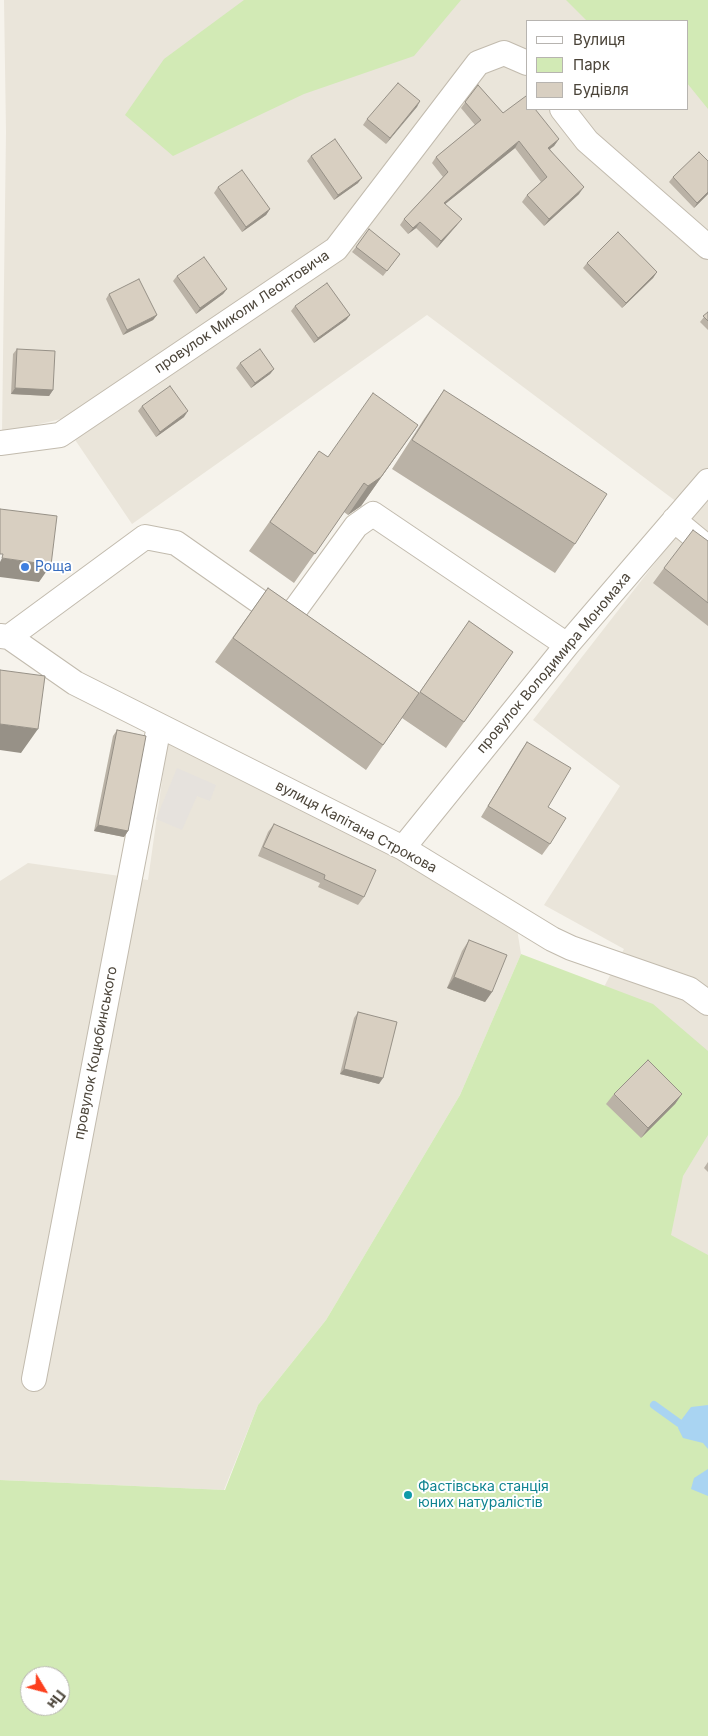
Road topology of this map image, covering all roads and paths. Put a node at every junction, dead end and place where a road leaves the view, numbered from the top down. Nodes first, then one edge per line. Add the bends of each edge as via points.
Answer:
1 (526, 62) edge
2 (563, 110) edge
3 (708, 247) edge
4 (0, 443) edge
5 (708, 481) edge
6 (674, 520) junction
7 (708, 548) edge
8 (5, 637) edge
9 (567, 644) junction
10 (159, 726) junction
11 (403, 848) junction
12 (708, 1003) edge
13 (34, 1379) dead end

1 - 4 street, провулок Миколи Леонтовича via 504,53 478,63 336,249 60,435
2 - 3 street via 587,142
5 - 6 street, провулок Володимира Мономаха
6 - 7 street
6 - 9 street, провулок Володимира Мономаха
8 - 9 street, вулиця Капітана Строкова via 145,537 176,542 273,611 292,614 356,526 373,514
8 - 10 street, вулиця Капітана Строкова via 75,684
9 - 11 street, провулок Володимира Мономаха
10 - 11 street, вулиця Капітана Строкова
10 - 13 street, провулок Коцюбинського
11 - 12 street, вулиця Капітана Строкова via 552,939 689,989

